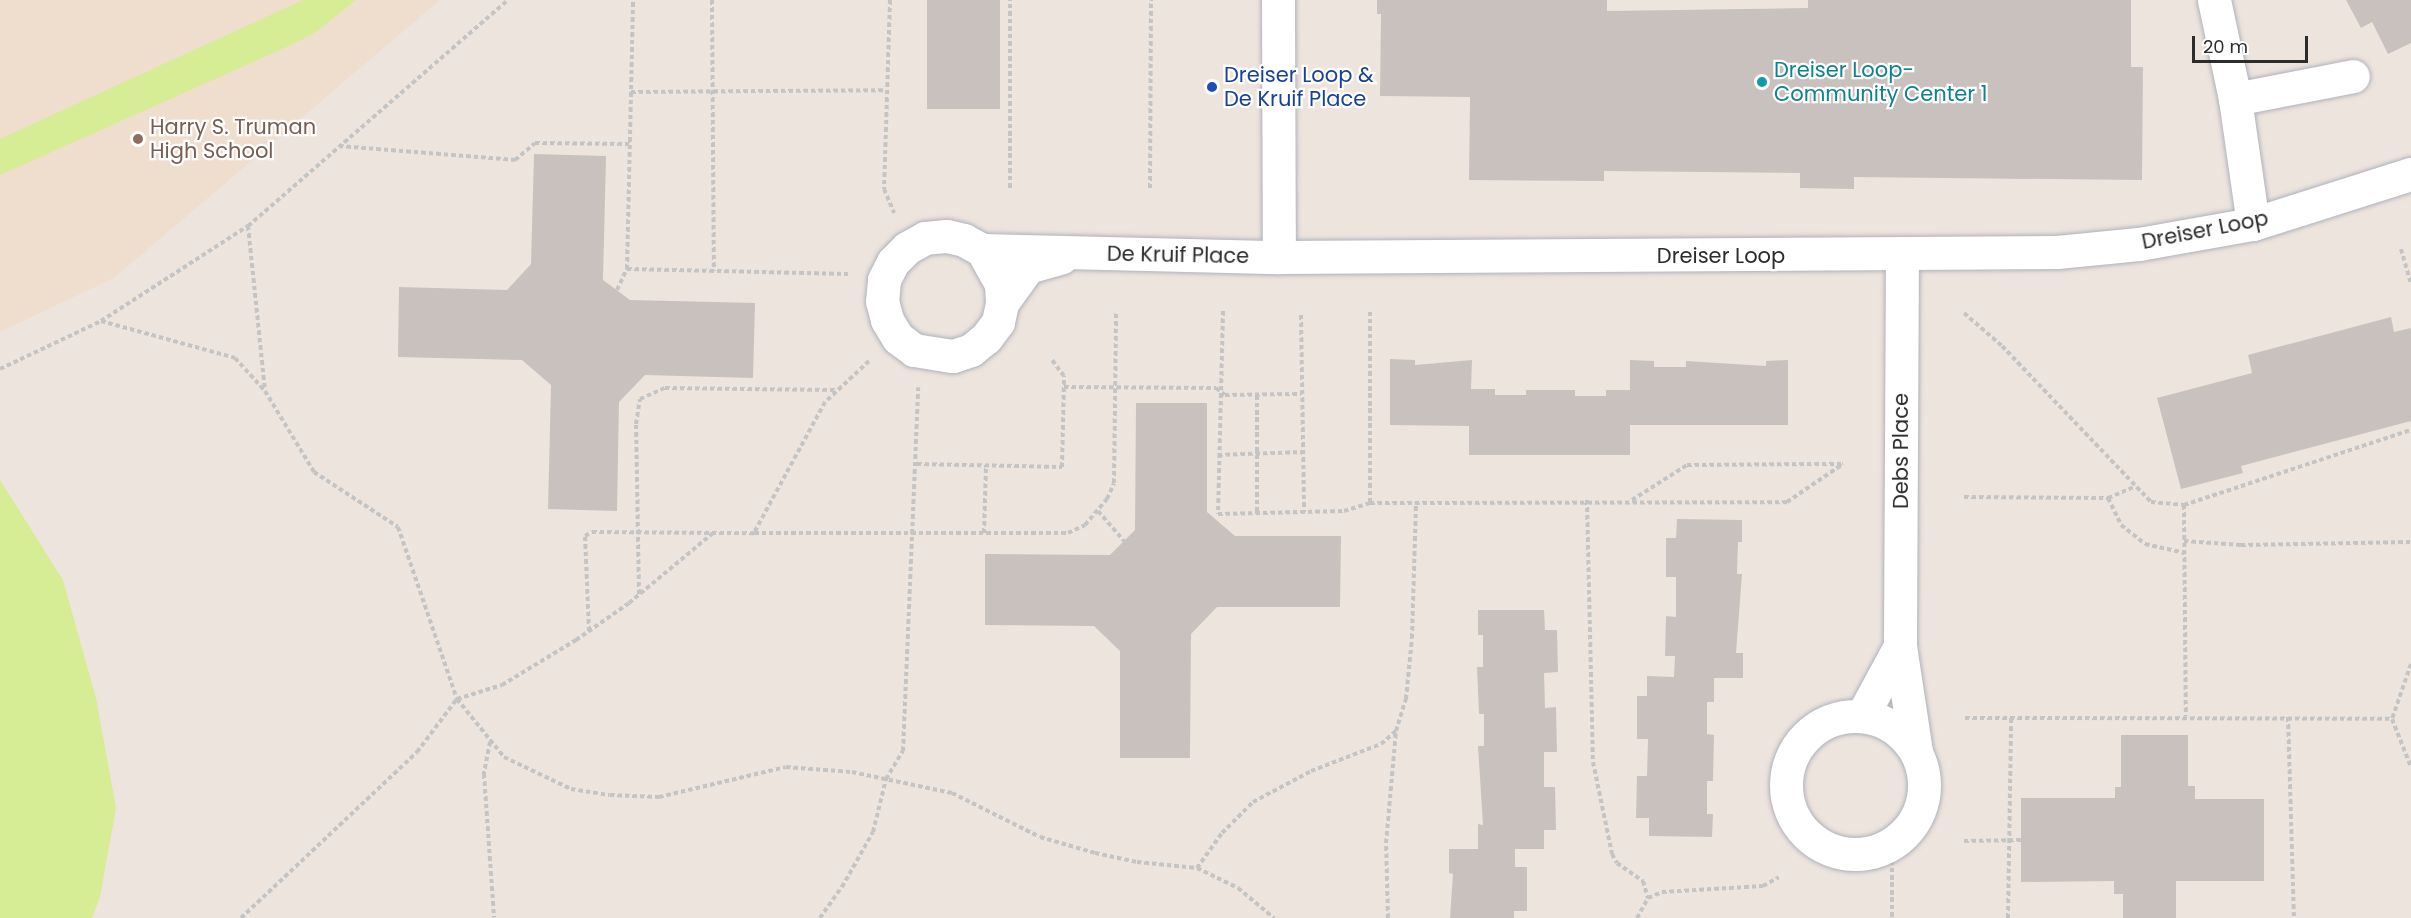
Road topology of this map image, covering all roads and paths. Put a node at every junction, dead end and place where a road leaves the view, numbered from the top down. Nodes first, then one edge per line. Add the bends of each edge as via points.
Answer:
1 (508, 0) edge
2 (633, 0) edge
3 (712, 0) edge
4 (890, 0) edge
5 (1010, 0) edge
6 (1151, 0) edge
7 (1278, 0) edge
8 (2214, 0) edge
9 (2353, 76) dead end
10 (886, 90) junction
11 (631, 92) junction
12 (713, 92) junction
13 (2235, 99) junction
14 (630, 144) junction
15 (339, 146) junction
16 (2411, 174) edge
17 (1010, 188) dead end
18 (1150, 188) dead end
19 (2253, 224) junction
20 (248, 226) junction
21 (907, 248) junction
22 (2401, 249) dead end
23 (982, 250) junction
24 (1078, 252) junction
25 (1902, 255) junction
26 (1279, 257) junction
27 (627, 269) junction
28 (714, 271) junction
29 (884, 280) junction
30 (2411, 285) edge
31 (617, 290) dead end
32 (1002, 303) junction
33 (1223, 311) dead end
34 (1370, 312) dead end
35 (1116, 313) dead end
36 (1964, 314) dead end
37 (1300, 315) dead end
38 (101, 321) junction
39 (906, 344) junction
40 (1052, 360) dead end
41 (0, 369) edge
42 (1064, 387) junction
43 (1113, 389) junction
44 (836, 390) junction
45 (265, 391) junction
46 (1222, 394) junction
47 (1301, 394) junction
48 (1257, 395) junction
49 (2411, 430) edge
50 (1303, 452) junction
51 (1257, 454) junction
52 (1218, 455) junction
53 (917, 464) junction
54 (986, 465) junction
55 (2136, 486) junction
56 (1964, 497) dead end
57 (2108, 498) junction
58 (1587, 500) junction
59 (1632, 500) junction
60 (1416, 502) junction
61 (1370, 503) junction
62 (2184, 505) junction
63 (1098, 511) junction
64 (1304, 512) junction
65 (1257, 513) junction
66 (638, 532) junction
67 (713, 533) junction
68 (754, 533) junction
69 (914, 533) junction
70 (984, 533) junction
71 (1124, 541) dead end
72 (2184, 541) junction
73 (2411, 542) edge
74 (2185, 553) junction
75 (639, 595) junction
76 (589, 631) junction
77 (1900, 646) junction
78 (2411, 664) edge
79 (457, 699) junction
80 (1862, 716) junction
81 (2186, 716) junction
82 (2288, 717) junction
83 (1965, 718) dead end
84 (2011, 718) junction
85 (2392, 719) junction
86 (1396, 730) junction
87 (490, 741) junction
88 (1916, 752) junction
89 (2411, 767) edge
90 (886, 779) junction
91 (2009, 840) junction
92 (2021, 840) dead end
93 (1964, 841) dead end
94 (1892, 845) junction
95 (1197, 868) junction
96 (1779, 877) dead end
97 (1648, 898) junction
98 (241, 918) edge
99 (494, 918) edge
100 (820, 918) edge
101 (1274, 918) edge
102 (1388, 918) edge
103 (1637, 918) edge
104 (1892, 918) edge
105 (2008, 918) edge
106 (2294, 918) edge

1 - 15 path
2 - 11 path
3 - 12 path
4 - 10 path
5 - 17 path
6 - 18 path
7 - 26 street
8 - 13 street
9 - 13 street
10 - 12 path
10 - 21 path via 884,189
11 - 12 path
11 - 14 path
12 - 28 path
13 - 19 street
14 - 15 path via 535,143 515,160
14 - 27 path
15 - 20 path
16 - 19 street, Dreiser Loop
19 - 25 street, Dreiser Loop via 2127,246 2057,252
20 - 38 path
20 - 45 path
21 - 23 street, De Kruif Place via 925,238 946,236
21 - 29 street, De Kruif Place via 893,262
22 - 30 path
23 - 24 street, De Kruif Place
23 - 32 street via 1001,284
24 - 26 street, De Kruif Place
24 - 32 street, De Kruif Place via 1028,267
25 - 26 street, Dreiser Loop
25 - 77 street, Debs Place
27 - 28 path
27 - 31 path
28 - 29 path via 842,272
29 - 39 street via 882,301 887,320
32 - 39 street, De Kruif Place via 998,322 971,350 953,356
33 - 46 path
34 - 61 path
35 - 43 path
36 - 55 path via 2002,346
37 - 47 path
38 - 41 path
38 - 45 path via 235,358
39 - 44 path
39 - 53 path via 920,401
40 - 42 path via 1064,376
42 - 43 path
42 - 54 path via 1062,467
43 - 46 path via 1216,388
43 - 63 path via 1114,483
44 - 66 path via 665,388 640,399 636,407
44 - 68 path via 825,402
45 - 79 path via 314,472 398,527
46 - 48 path
46 - 52 path
47 - 48 path
47 - 50 path
48 - 51 path
49 - 62 path
50 - 51 path
50 - 64 path
51 - 52 path
51 - 65 path
52 - 65 path via 1218,514
53 - 54 path
53 - 69 path
54 - 70 path
55 - 57 path
55 - 62 path via 2151,502
56 - 57 path
57 - 74 path via 2121,525 2145,544
58 - 59 path
58 - 60 path
58 - 97 path via 1593,762 1612,854 1617,863 1643,881
59 - 59 path via 1787,502 1843,464 1687,465
60 - 61 path
60 - 86 path via 1411,648 1406,699
61 - 64 path via 1344,511
62 - 72 path
63 - 70 path via 1085,525 1068,533
63 - 71 path
64 - 65 path
66 - 67 path
66 - 75 path
66 - 76 path via 592,532 585,536
67 - 68 path
67 - 75 path
68 - 69 path
69 - 70 path
69 - 90 path via 903,751
72 - 73 path via 2241,545
72 - 74 path
74 - 81 path
75 - 76 path
76 - 79 path via 502,685
77 - 80 street, Debs Place
77 - 88 street, Debs Place
78 - 85 path
79 - 87 path
79 - 98 path via 417,752
80 - 88 street, Debs Place via 1885,723 1903,735
80 - 94 street, Debs Place via 1838,717 1816,727 1799,744 1786,790 1791,813 1805,834 1824,848 1848,855 1871,853
81 - 82 path
81 - 84 path
82 - 85 path
82 - 106 path
83 - 84 path
84 - 91 path
85 - 89 path
86 - 95 path via 1381,744 1311,771 1253,802 1222,833
86 - 102 path via 1386,843
87 - 90 path via 504,758 571,789 610,795 659,797 786,767
87 - 99 path via 484,774
88 - 94 street, Debs Place via 1923,772 1924,793 1908,832
90 - 95 path via 952,793 1040,837 1095,853
90 - 100 path via 873,832
91 - 92 path
91 - 93 path
91 - 105 path
94 - 104 path
95 - 101 path via 1238,888
96 - 97 path via 1764,886 1689,889
97 - 103 path

